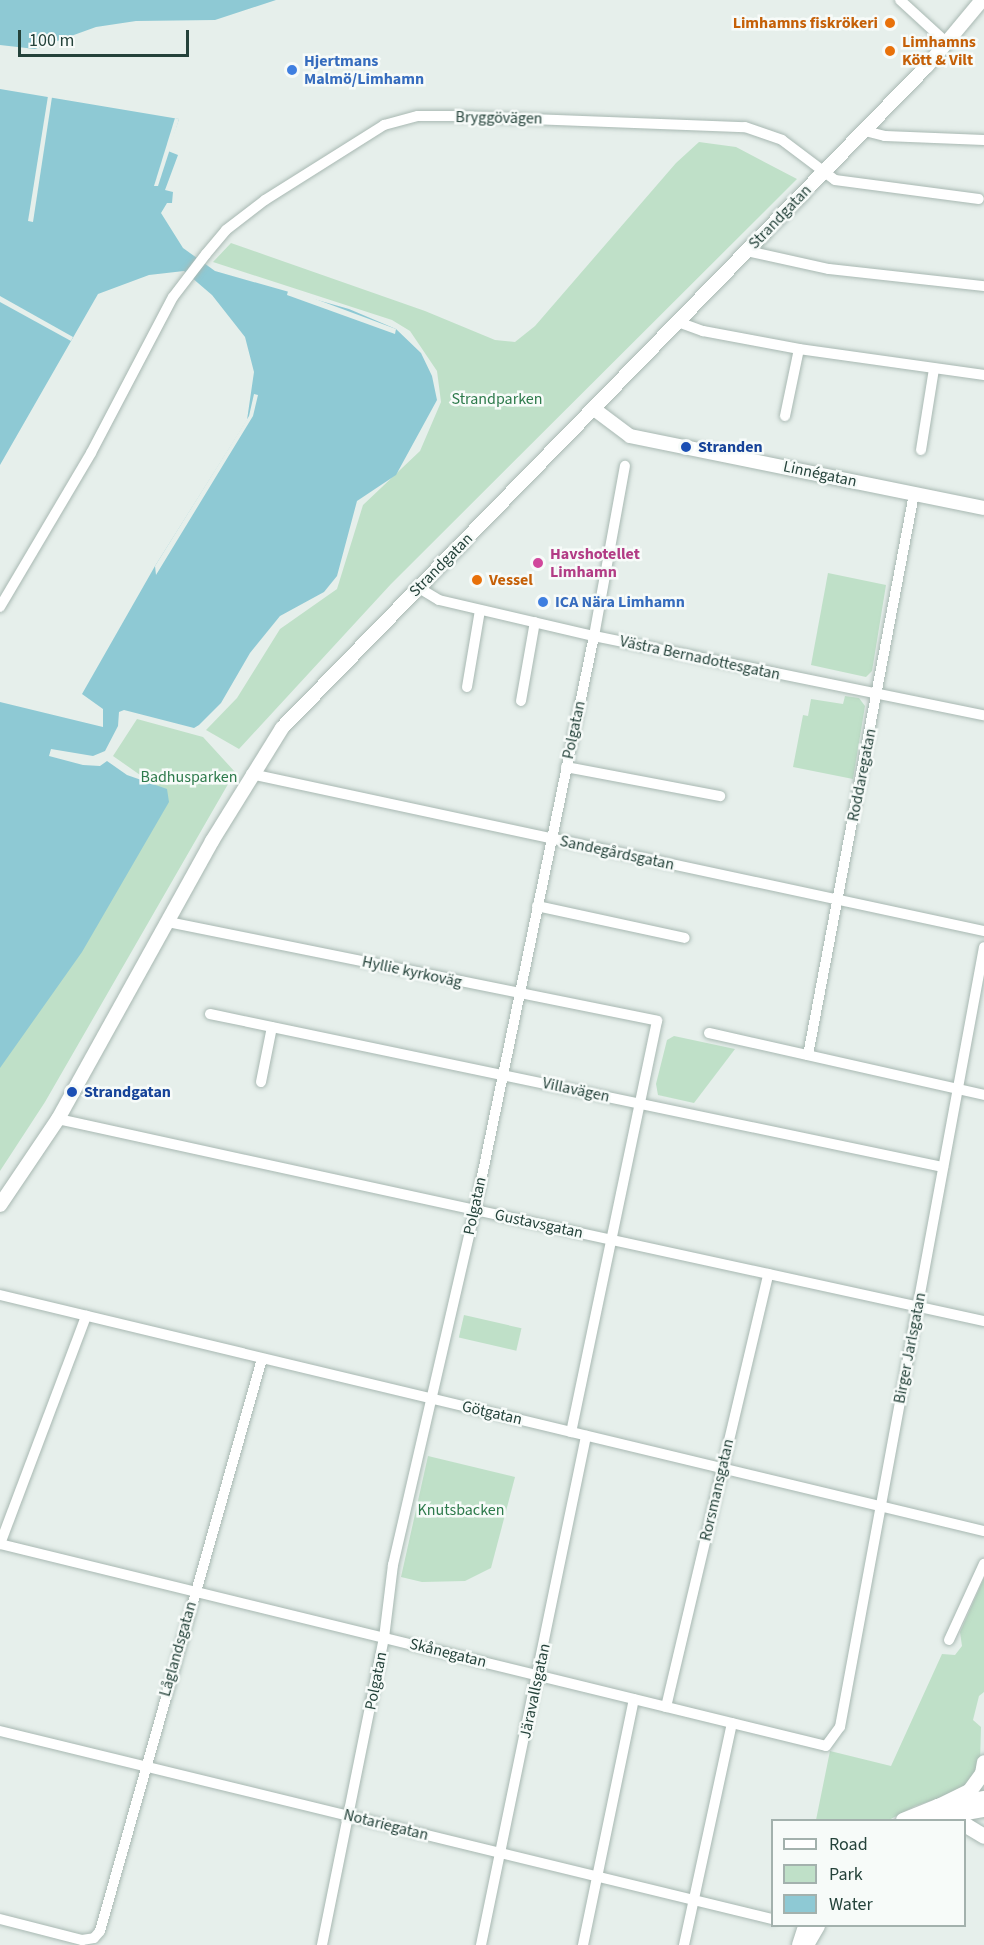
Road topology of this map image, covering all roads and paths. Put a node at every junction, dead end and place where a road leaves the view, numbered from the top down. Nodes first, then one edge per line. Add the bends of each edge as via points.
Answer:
1 (900, 0) edge
2 (982, 0) edge
3 (948, 44) junction
4 (865, 131) junction
5 (984, 140) edge
6 (824, 172) junction
7 (979, 199) dead end
8 (747, 251) junction
9 (984, 286) edge
10 (678, 322) junction
11 (799, 349) junction
12 (934, 369) junction
13 (984, 375) edge
14 (594, 409) junction
15 (785, 416) dead end
16 (921, 450) dead end
17 (625, 466) dead end
18 (914, 494) junction
19 (984, 508) edge
20 (419, 588) junction
21 (0, 607) edge
22 (480, 610) junction
23 (535, 622) junction
24 (594, 636) junction
25 (467, 687) dead end
26 (877, 694) junction
27 (521, 701) dead end
28 (984, 715) edge
29 (566, 767) junction
30 (251, 774) junction
31 (720, 796) dead end
32 (551, 839) junction
33 (838, 900) junction
34 (537, 906) junction
35 (168, 922) junction
36 (984, 931) edge
37 (685, 938) dead end
38 (984, 947) edge
39 (519, 995) junction
40 (210, 1014) dead end
41 (272, 1027) junction
42 (709, 1033) dead end
43 (808, 1055) junction
44 (502, 1075) junction
45 (261, 1082) dead end
46 (959, 1090) junction
47 (984, 1095) edge
48 (642, 1103) junction
49 (58, 1119) junction
50 (943, 1167) junction
51 (0, 1205) edge
52 (475, 1210) junction
53 (614, 1241) junction
54 (768, 1274) junction
55 (0, 1295) edge
56 (918, 1307) junction
57 (86, 1316) junction
58 (984, 1322) edge
59 (262, 1359) junction
60 (430, 1398) junction
61 (571, 1432) junction
62 (586, 1436) junction
63 (722, 1468) junction
64 (880, 1506) junction
65 (984, 1531) edge
66 (0, 1544) edge
67 (984, 1564) edge
68 (195, 1592) junction
69 (384, 1638) junction
70 (949, 1640) dead end
71 (538, 1675) junction
72 (634, 1699) junction
73 (666, 1707) junction
74 (732, 1723) junction
75 (0, 1731) edge
76 (826, 1746) joint
77 (984, 1762) edge
78 (144, 1766) junction
79 (984, 1798) edge
80 (938, 1806) junction
81 (984, 1810) edge
82 (348, 1816) junction
83 (908, 1819) edge
84 (936, 1819) edge
85 (966, 1825) edge
86 (984, 1836) edge
87 (501, 1853) junction
88 (598, 1877) junction
89 (693, 1900) junction
90 (0, 1919) edge
91 (771, 1919) edge
92 (808, 1927) edge
93 (322, 1945) edge
94 (481, 1945) edge
95 (583, 1945) edge
96 (684, 1945) edge
97 (799, 1945) edge
98 (807, 1945) edge

1 - 3 street
2 - 3 street, Strandgatan
3 - 4 street, Strandgatan
4 - 5 street via 885,136
4 - 6 street, Strandgatan
6 - 7 street, Bryggövägen via 835,180
6 - 8 street, Strandgatan
6 - 21 street, Bryggövägen via 782,140 745,127 418,117 384,125 329,157 234,224 206,254 177,291 50,526
8 - 9 street via 829,269
8 - 10 street, Strandgatan
10 - 11 street via 703,331
10 - 14 street, Strandgatan
11 - 12 street
11 - 15 street
12 - 13 street
12 - 16 street
14 - 18 street, Linnégatan via 630,436
14 - 20 street, Strandgatan
17 - 24 street, Polgatan
18 - 19 street, Linnégatan
18 - 26 street, Roddaregatan
20 - 22 street, Västra Bernadottesgatan via 439,600
20 - 30 street, Strandgatan via 299,709
22 - 23 street, Västra Bernadottesgatan
22 - 25 street
23 - 24 street, Västra Bernadottesgatan
23 - 27 street
24 - 26 street, Västra Bernadottesgatan
24 - 29 street, Polgatan
26 - 28 street, Västra Bernadottesgatan
26 - 33 street, Roddaregatan
29 - 31 street
29 - 32 street, Polgatan
30 - 32 street, Sandegårdsgatan
30 - 35 street, Strandgatan
32 - 33 street, Sandegårdsgatan
32 - 34 street, Polgatan
33 - 36 street, Sandegårdsgatan
33 - 43 street, Roddaregatan
34 - 37 street
34 - 39 street, Polgatan
35 - 39 street, Hyllie kyrkoväg
35 - 49 street, Strandgatan
38 - 46 street, Birger Jarlsgatan
39 - 44 street, Polgatan
39 - 48 street, Hyllie kyrkoväg via 657,1021
40 - 41 street, Villavägen
41 - 44 street, Villavägen
41 - 45 street
42 - 43 street
43 - 46 street
44 - 48 street, Villavägen
44 - 52 street, Polgatan
46 - 47 street
46 - 50 street, Birger Jarlsgatan
48 - 50 street, Villavägen
48 - 53 street
49 - 51 street, Strandgatan
49 - 52 street, Gustavsgatan
50 - 56 street, Birger Jarlsgatan
52 - 53 street, Gustavsgatan
52 - 60 street, Polgatan
53 - 54 street, Gustavsgatan
53 - 61 street
54 - 56 street, Gustavsgatan
54 - 63 street, Rorsmansgatan
55 - 57 street, Götgatan
56 - 58 street, Gustavsgatan
56 - 64 street, Birger Jarlsgatan
57 - 59 street, Götgatan
57 - 66 street
59 - 60 street, Götgatan
59 - 68 street, Låglandsgatan
60 - 61 street, Götgatan
60 - 69 street, Polgatan via 393,1564
61 - 62 street, Götgatan
62 - 63 street, Götgatan
62 - 71 street, Järavallsgatan
63 - 64 street, Götgatan
63 - 73 street, Rorsmansgatan
64 - 65 street, Götgatan
64 - 76 street, Birger Jarlsgatan via 840,1727
66 - 68 street, Skånegatan
67 - 70 street
68 - 69 street, Skånegatan
68 - 78 street, Låglandsgatan
69 - 71 street, Skånegatan
69 - 82 street, Polgatan
71 - 72 street, Skånegatan
71 - 87 street, Järavallsgatan
72 - 73 street, Skånegatan
72 - 88 street
73 - 74 street, Skånegatan
74 - 76 street, Skånegatan
74 - 89 street
75 - 78 street, Notariegatan
77 - 80 main road via 982,1773 969,1791
78 - 82 street, Notariegatan
78 - 90 street, Låglandsgatan via 94,1938 82,1940
79 - 80 street
80 - 83 street
81 - 84 street
82 - 87 street, Notariegatan
82 - 93 street, Polgatan
85 - 86 main road
87 - 88 street, Notariegatan
87 - 94 street, Järavallsgatan
88 - 89 street, Notariegatan
88 - 95 street
89 - 91 street, Notariegatan
89 - 96 street
92 - 97 street
92 - 98 street

